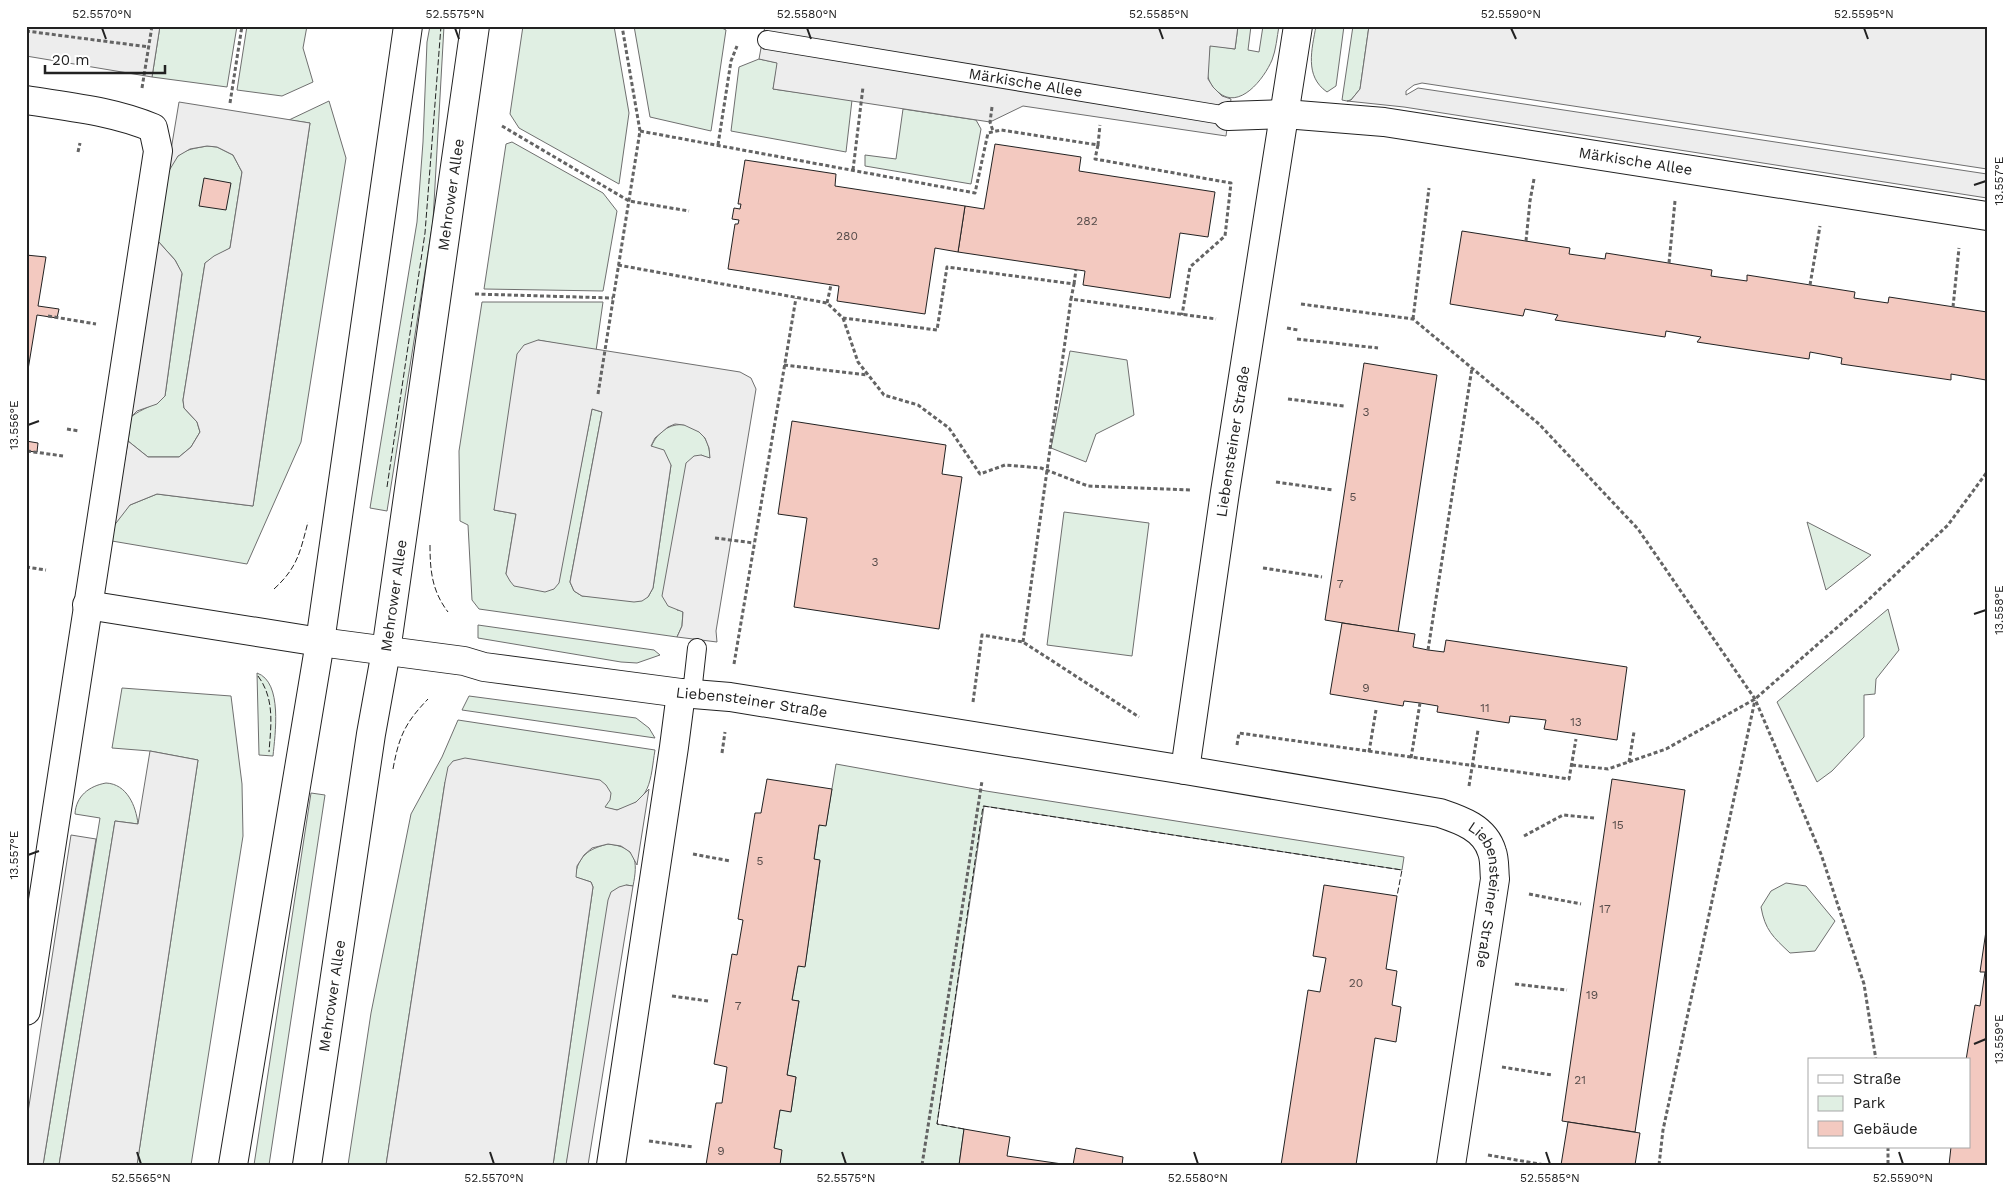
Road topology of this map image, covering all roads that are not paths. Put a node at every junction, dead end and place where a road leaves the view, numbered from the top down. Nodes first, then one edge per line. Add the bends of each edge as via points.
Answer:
1 (408, 26) edge
2 (475, 26) edge
3 (1298, 26) edge
4 (767, 40) dead end
5 (26, 100) edge
6 (1285, 114) junction
7 (1228, 116) joint
8 (1975, 214) edge
9 (87, 606) junction
10 (320, 642) junction
11 (697, 648) dead end
12 (386, 651) junction
13 (687, 693) junction
14 (1185, 770) junction
15 (26, 1011) edge
16 (1452, 1157) edge
17 (232, 1165) edge
18 (307, 1165) edge
19 (611, 1165) edge

1 - 10 street
2 - 12 street, Mehrower Allee
3 - 6 street
4 - 7 lane, Märkische Allee
5 - 9 street via 130,119 153,128 158,151
6 - 7 street, Märkische Allee
6 - 8 street, Märkische Allee via 1384,122
6 - 14 street, Liebensteiner Straße
9 - 10 street
9 - 15 street
10 - 12 street, Liebensteiner Straße
10 - 17 street
11 - 13 lane
12 - 13 street, Liebensteiner Straße
12 - 18 street, Mehrower Allee
13 - 14 street, Liebensteiner Straße via 730,697
13 - 19 street via 674,747
14 - 16 street, Liebensteiner Straße via 1440,813 1479,831 1489,844 1493,853 1494,888

